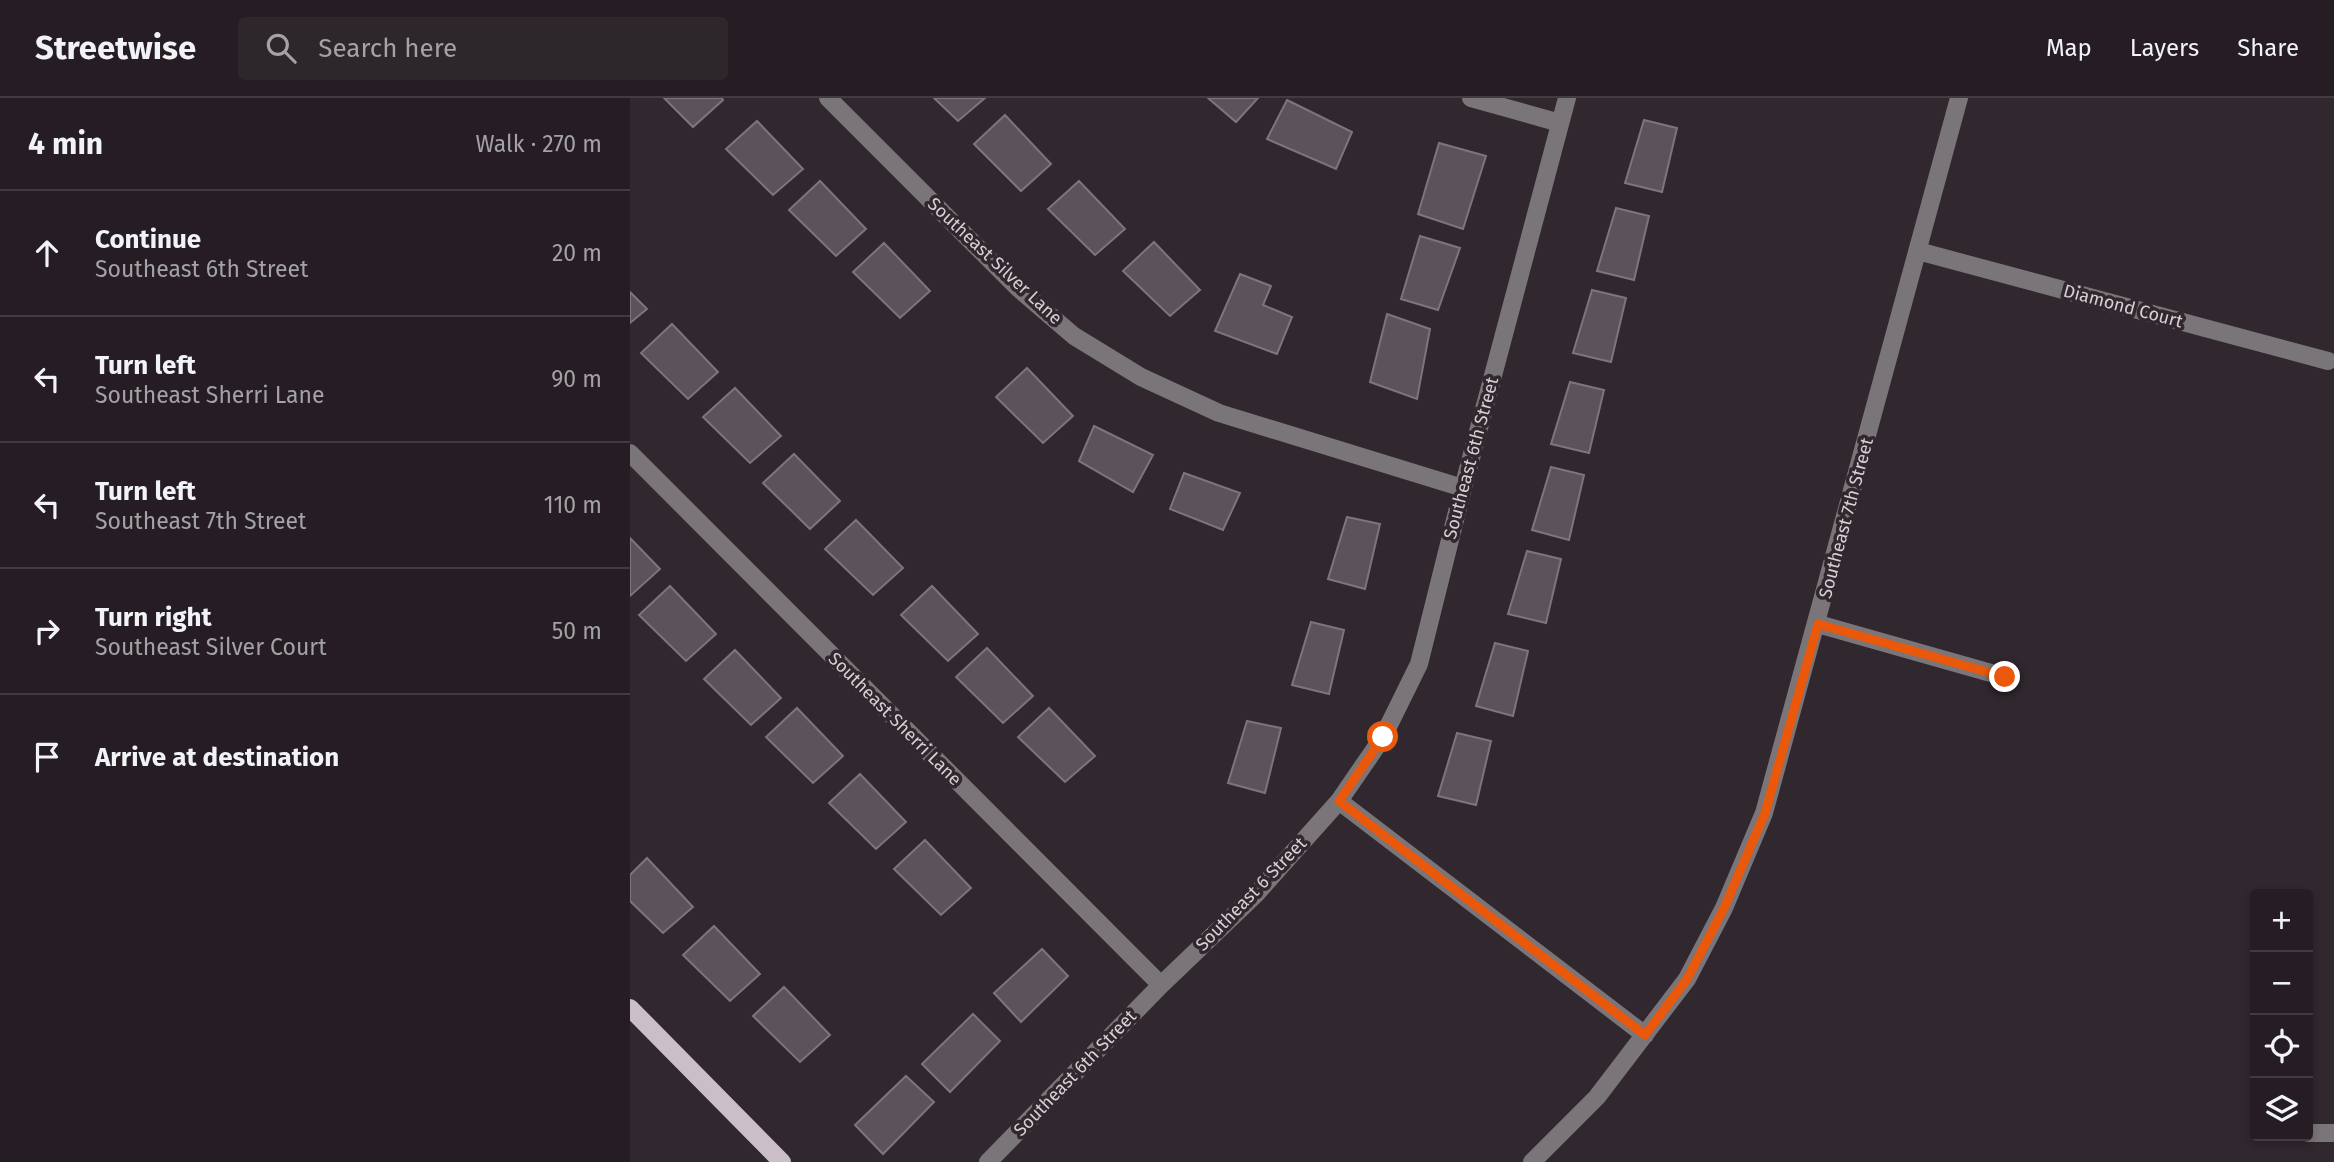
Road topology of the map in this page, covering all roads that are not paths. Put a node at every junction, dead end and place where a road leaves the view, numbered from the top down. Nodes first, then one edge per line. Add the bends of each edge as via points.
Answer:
1 (828, 98) edge
2 (1471, 98) edge
3 (1567, 98) edge
4 (1959, 98) edge
5 (1560, 123) junction
6 (1918, 251) junction
7 (2328, 362) dead end
8 (630, 453) edge
9 (1463, 488) junction
10 (1818, 624) junction
11 (2005, 677) dead end
12 (1339, 801) junction
13 (1161, 985) junction
14 (630, 1007) edge
15 (1645, 1035) junction
16 (2313, 1133) edge
17 (2334, 1133) edge
18 (782, 1162) edge
19 (988, 1162) edge
20 (1532, 1162) edge

1 - 9 street, Southeast Silver Lane via 1018,288 1074,336 1130,370 1219,413
2 - 5 street
3 - 5 street, Southeast 6th Street
4 - 6 street, Southeast 7th Street
5 - 9 street, Southeast 6th Street
6 - 7 street, Diamond Court
6 - 10 street, Southeast 7th Street
8 - 13 street, Southeast Sherri Lane
9 - 12 street, Southeast 6th Street via 1419,664 1383,737
10 - 11 street
10 - 15 street, Southeast 7th Street via 1765,813 1687,979
12 - 13 street, Southeast 6 Street via 1256,894
12 - 15 street
13 - 19 street, Southeast 6th Street
14 - 18 main road
15 - 20 street, Southeast 7th Street via 1597,1097
16 - 17 street

